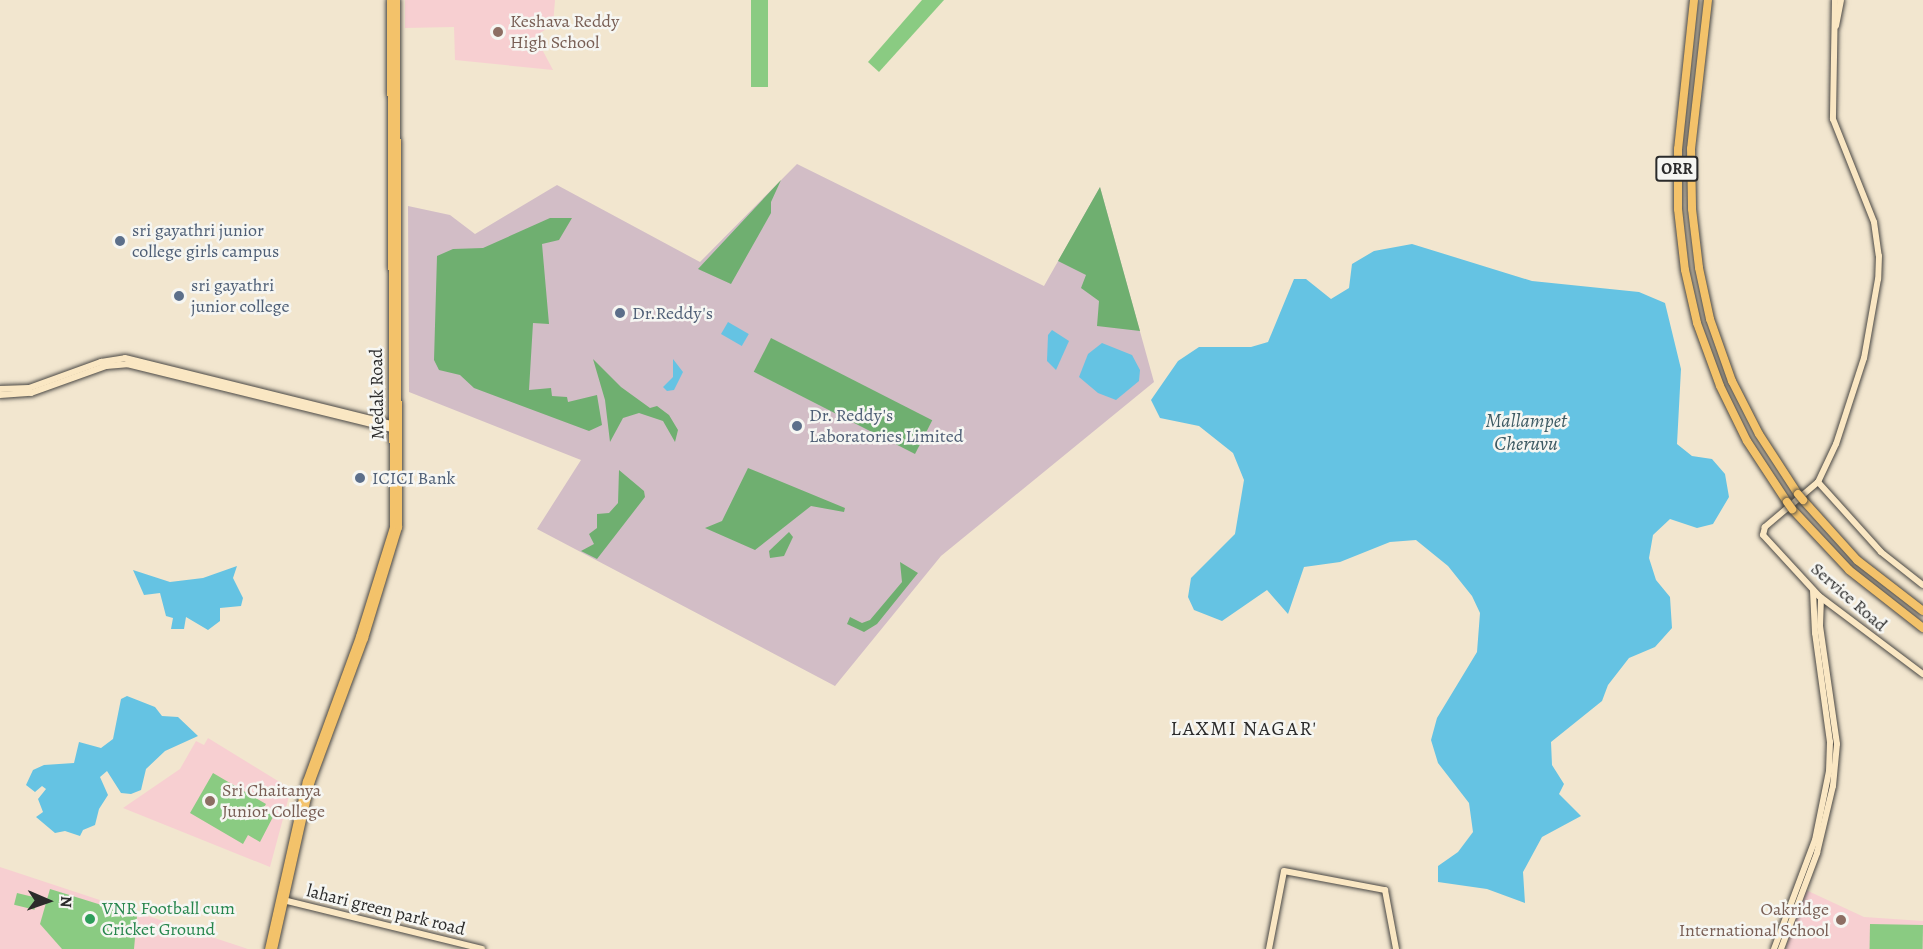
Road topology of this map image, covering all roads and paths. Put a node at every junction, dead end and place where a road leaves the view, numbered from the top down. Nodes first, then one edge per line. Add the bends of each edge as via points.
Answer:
1 (390, 0) edge
2 (396, 0) edge
3 (1694, 0) edge
4 (1708, 0) edge
5 (1835, 0) edge
6 (1841, 0) edge
7 (1836, 27) junction
8 (394, 192) junction
9 (0, 389) edge
10 (0, 395) edge
11 (392, 427) junction
12 (1818, 482) junction
13 (1923, 585) edge
14 (1814, 590) junction
15 (1821, 598) junction
16 (1923, 611) edge
17 (1923, 628) edge
18 (1923, 674) edge
19 (283, 900) junction
20 (268, 949) edge
21 (273, 949) edge
22 (482, 949) edge
23 (1269, 949) edge
24 (1396, 949) edge
25 (1774, 949) edge
26 (1781, 949) edge

1 - 8 main road, Medak Road
2 - 8 main road, Medak Road
3 - 17 highway, ORR via 1681,108 1677,189 1685,270 1710,363 1747,441 1790,506 1849,570
4 - 16 highway, ORR via 1694,110 1691,189 1699,268 1723,358 1759,435 1800,497 1857,560
5 - 7 main road
6 - 7 main road
7 - 12 main road via 1833,119 1864,191 1878,235 1879,256 1864,358 1851,409
8 - 11 main road, Medak Road
8 - 19 main road, Medak Road via 398,527 364,638 310,783
9 - 11 main road via 29,388 101,362 125,358
10 - 11 main road via 31,393 106,366 128,364
11 - 20 main road, Medak Road via 393,522 388,548 303,790
12 - 13 main road via 1881,552
12 - 14 main road, Service Road via 1765,527 1763,534
14 - 15 main road, Service Road
14 - 25 main road via 1829,771 1815,840
15 - 18 main road, Service Road
15 - 26 main road via 1820,626 1837,744 1833,786 1817,853
19 - 21 main road, Medak Road
19 - 22 main road, lahari green park road
23 - 24 main road via 1284,871 1385,890

